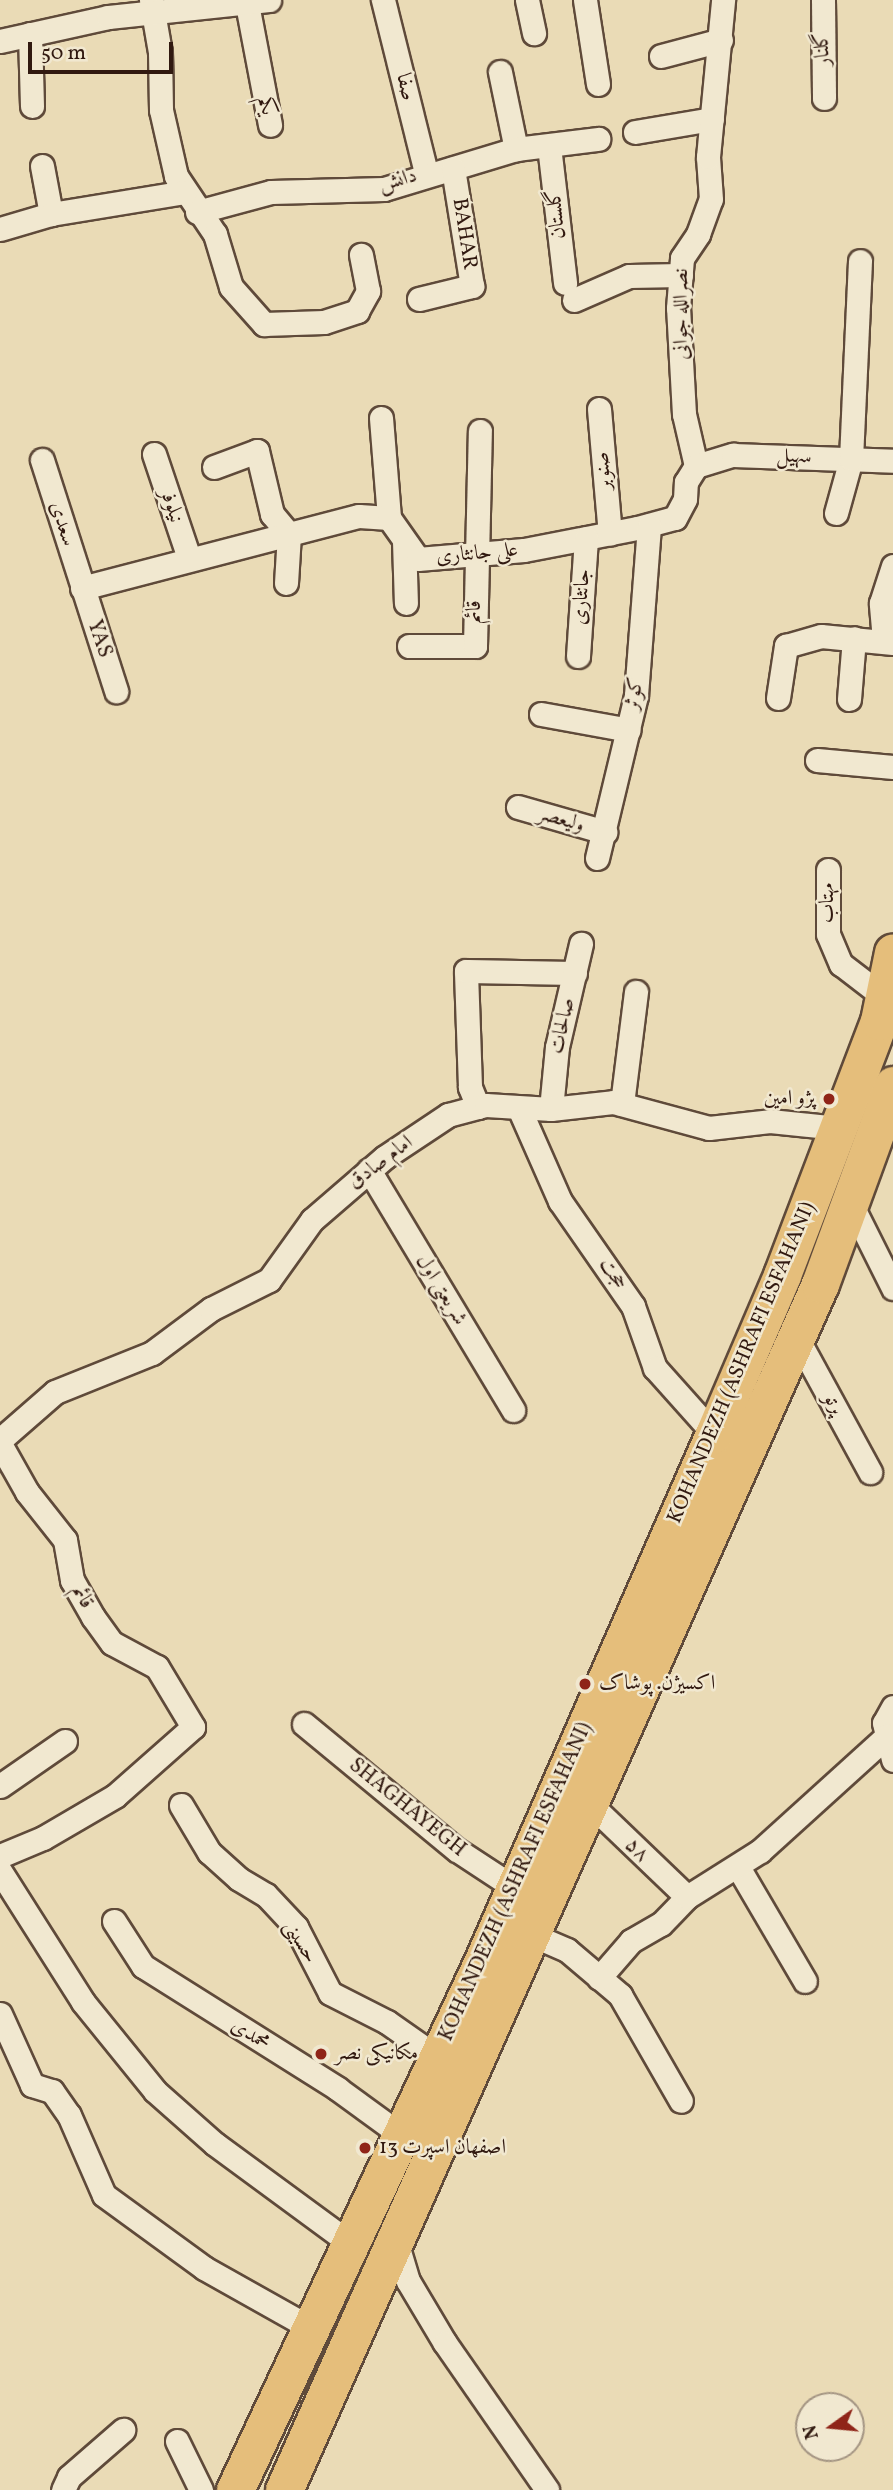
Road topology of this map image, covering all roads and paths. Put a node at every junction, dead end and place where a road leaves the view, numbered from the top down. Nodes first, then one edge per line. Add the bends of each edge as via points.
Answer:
1 (383, 0) edge
2 (527, 0) edge
3 (585, 0) edge
4 (723, 0) edge
5 (822, 0) edge
6 (258, 2) edge
7 (150, 8) edge
8 (534, 33) dead end
9 (30, 34) junction
10 (721, 40) junction
11 (0, 41) edge
12 (662, 56) dead end
13 (500, 72) dead end
14 (598, 85) dead end
15 (824, 98) dead end
16 (32, 106) dead end
17 (712, 119) junction
18 (270, 125) dead end
19 (635, 132) dead end
20 (598, 139) dead end
21 (549, 146) junction
22 (516, 149) junction
23 (43, 166) dead end
24 (453, 169) junction
25 (426, 173) junction
26 (191, 202) junction
27 (51, 214) junction
28 (0, 229) edge
29 (361, 255) dead end
30 (860, 261) dead end
31 (681, 275) junction
32 (419, 299) dead end
33 (599, 409) dead end
34 (381, 418) dead end
35 (480, 431) dead end
36 (154, 454) dead end
37 (851, 459) junction
38 (42, 460) dead end
39 (893, 461) edge
40 (214, 467) dead end
41 (696, 467) junction
42 (836, 513) dead end
43 (389, 517) junction
44 (649, 525) junction
45 (289, 534) junction
46 (610, 534) junction
47 (586, 538) junction
48 (404, 541) junction
49 (474, 554) junction
50 (189, 558) junction
51 (893, 566) edge
52 (286, 583) dead end
53 (82, 588) junction
54 (406, 603) dead end
55 (854, 638) junction
56 (888, 641) edge
57 (409, 646) dead end
58 (578, 656) dead end
59 (116, 691) dead end
60 (778, 698) dead end
61 (849, 699) dead end
62 (541, 714) dead end
63 (629, 730) junction
64 (817, 760) dead end
65 (893, 768) edge
66 (518, 807) dead end
67 (605, 832) junction
68 (597, 858) dead end
69 (828, 870) dead end
70 (581, 944) dead end
71 (893, 952) edge
72 (575, 973) junction
73 (636, 992) dead end
74 (884, 997) junction
75 (893, 1085) edge
76 (622, 1104) junction
77 (478, 1107) junction
78 (519, 1108) junction
79 (551, 1109) junction
80 (838, 1128) junction
81 (369, 1170) junction
82 (851, 1204) junction
83 (893, 1288) edge
84 (796, 1336) junction
85 (513, 1410) dead end
86 (714, 1434) junction
87 (0, 1442) edge
88 (870, 1472) dead end
89 (613, 1706) junction
90 (893, 1707) edge
91 (304, 1724) dead end
92 (887, 1737) junction
93 (65, 1741) dead end
94 (893, 1760) edge
95 (0, 1786) edge
96 (588, 1802) junction
97 (181, 1805) dead end
98 (0, 1856) edge
99 (738, 1867) junction
100 (0, 1871) edge
101 (515, 1888) junction
102 (687, 1897) junction
103 (114, 1920) dead end
104 (530, 1934) junction
105 (599, 1978) junction
106 (805, 1981) dead end
107 (0, 2014) edge
108 (437, 2057) junction
109 (681, 2101) dead end
110 (401, 2136) junction
111 (396, 2241) junction
112 (350, 2244) junction
113 (311, 2329) junction
114 (123, 2430) dead end
115 (177, 2441) dead end
116 (63, 2490) edge
117 (201, 2490) edge
118 (235, 2490) edge
119 (284, 2490) edge
120 (547, 2490) edge

1 - 25 street, صفا
2 - 8 street
3 - 14 street
4 - 10 street, نصرالله جوانی
5 - 15 street, گلنار
6 - 7 street
6 - 18 street, یکم
7 - 9 street
7 - 26 street via 160,52 161,110 176,176
9 - 11 street
9 - 16 street
10 - 12 street
10 - 17 street, نصرالله جوانی
13 - 22 street
17 - 19 street
17 - 31 street, نصرالله جوانی via 711,199 698,234 682,258
20 - 21 street, دانش
21 - 22 street, دانش
21 - 31 street, گلستان via 570,291 629,276
22 - 24 street, دانش
23 - 27 street
24 - 25 street, دانش
24 - 32 street, BAHAR via 472,286
25 - 26 street, دانش via 384,189 271,192
26 - 27 street, دانش
26 - 29 street via 215,234 231,287 264,324 324,322 357,312 368,291
27 - 28 street, دانش
30 - 37 street
31 - 41 street, نصرالله جوانی via 684,414
33 - 46 street, صنوبر
34 - 43 street
35 - 49 street
36 - 50 street, نیلوفر
37 - 39 street, سهیل
37 - 41 street, سهیل via 733,455
37 - 42 street
38 - 53 street, سعدی
40 - 45 street via 257,451 272,514
41 - 44 street, علی جانثاری via 686,482 685,499 675,518
43 - 45 street via 359,516
43 - 48 street, علی جانثاری
44 - 46 street, علی جانثاری
44 - 63 street, کوثر via 636,695
45 - 50 street
45 - 52 street
46 - 47 street, علی جانثاری
47 - 49 street, علی جانثاری
47 - 58 street, جانثاری
48 - 49 street, علی جانثاری via 418,559
48 - 54 street
49 - 57 street, قائم via 475,646
50 - 53 street
51 - 56 street via 881,603
53 - 59 street, YAS
55 - 56 street
55 - 60 street via 821,636 786,646
55 - 61 street
62 - 63 street
63 - 67 street, کوثر
64 - 65 street
66 - 67 street, ولیعصر
67 - 68 street, کوثر
69 - 74 street, مهتاب via 828,934 841,964
70 - 72 street, صالحات
71 - 74 main road, KOHANDEZH (ASHRAFI ESFAHANI)
72 - 77 street via 466,971 470,1087
72 - 79 street, صالحات via 557,1047
73 - 76 street
74 - 80 main road, KOHANDEZH (ASHRAFI ESFAHANI)
75 - 82 main road, KOHANDEZH (ASHRAFI ESFAHANI)
76 - 79 street, امام صادق
76 - 80 street, امام صادق via 709,1128 770,1121
77 - 78 street, امام صادق
77 - 81 street, امام صادق via 448,1115
78 - 79 street, امام صادق
78 - 86 street, حجت via 560,1201 633,1306 655,1368
80 - 86 main road, KOHANDEZH (ASHRAFI ESFAHANI)
81 - 85 street, شریعتی اول
81 - 87 street, امام صادق via 312,1220 269,1280 211,1309 152,1353 55,1392
82 - 83 street
82 - 84 main road, KOHANDEZH (ASHRAFI ESFAHANI)
84 - 88 street, پرتو
84 - 89 main road, KOHANDEZH (ASHRAFI ESFAHANI)
86 - 89 main road, KOHANDEZH (ASHRAFI ESFAHANI)
87 - 98 street, قائم via 27,1492 65,1540 72,1580 93,1616 112,1643 157,1667 193,1727 115,1796 43,1838
89 - 96 main road, KOHANDEZH (ASHRAFI ESFAHANI)
89 - 101 main road, KOHANDEZH (ASHRAFI ESFAHANI)
90 - 92 street via 884,1723
91 - 101 street, SHAGHAYEGH via 457,1850
92 - 94 street
92 - 99 street
93 - 95 street
96 - 102 street, ۵۸
96 - 104 main road, KOHANDEZH (ASHRAFI ESFAHANI)
97 - 108 street, حسینی via 209,1852 266,1895 296,1927 330,1993 387,2022
99 - 102 street
99 - 106 street
100 - 112 street via 83,2002 155,2091 215,2144
101 - 108 main road, KOHANDEZH (ASHRAFI ESFAHANI)
102 - 105 street via 661,1924 631,1941
103 - 110 street, محمدی via 143,1966 338,2089
104 - 105 street via 567,1950
104 - 111 main road, KOHANDEZH (ASHRAFI ESFAHANI)
105 - 109 street via 620,1995
107 - 113 street via 32,2085 52,2091 69,2115 104,2195 204,2268
108 - 110 main road, KOHANDEZH (ASHRAFI ESFAHANI)
110 - 112 main road, KOHANDEZH (ASHRAFI ESFAHANI)
111 - 119 main road, KOHANDEZH (ASHRAFI ESFAHANI)
111 - 120 street via 408,2281 445,2343
112 - 113 main road, KOHANDEZH (ASHRAFI ESFAHANI)
113 - 118 main road, KOHANDEZH (ASHRAFI ESFAHANI)
114 - 116 street via 69,2477
115 - 117 street

